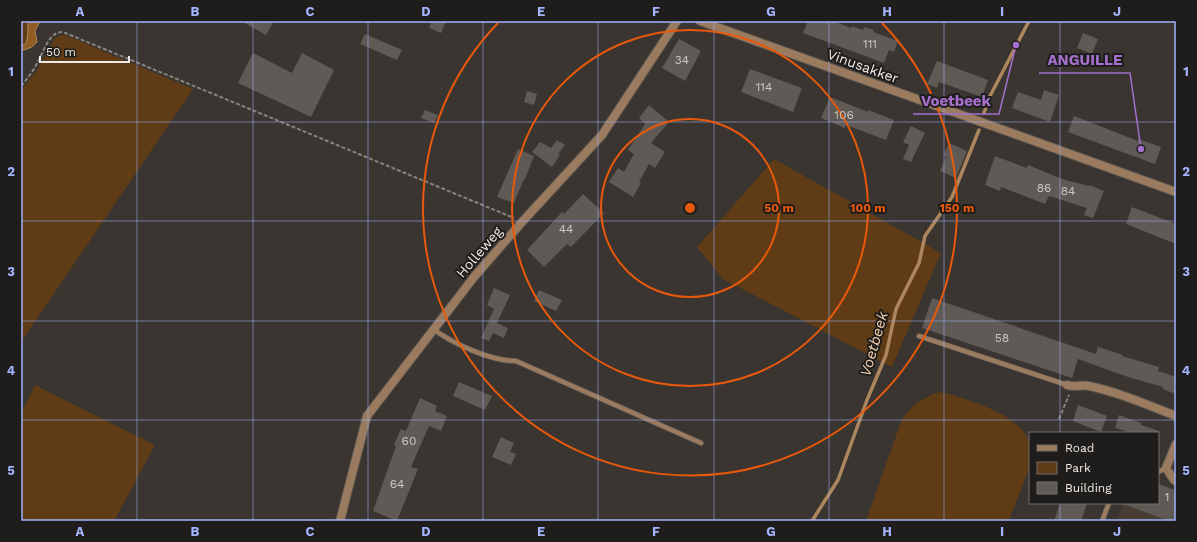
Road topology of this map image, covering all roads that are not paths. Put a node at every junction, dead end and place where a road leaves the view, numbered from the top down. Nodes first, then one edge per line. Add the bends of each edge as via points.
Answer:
1 (677, 21) edge
2 (700, 21) edge
3 (1176, 192) edge
4 (433, 329) junction
5 (919, 336) dead end
6 (1070, 386) joint
7 (1176, 416) edge
8 (702, 443) dead end
9 (1176, 444) edge
10 (1166, 468) junction
11 (1159, 472) edge
12 (1176, 480) edge
13 (1109, 504) edge
14 (340, 521) edge
15 (1102, 521) edge

1 - 4 street, Holleweg via 602,135 474,277
2 - 3 street, Vinusakker
4 - 8 lane via 445,338 491,358 516,361
4 - 14 street, Holleweg via 367,416
5 - 6 lane
6 - 7 street via 1087,385 1119,394
9 - 10 street
10 - 11 lane
10 - 12 street
13 - 15 lane

